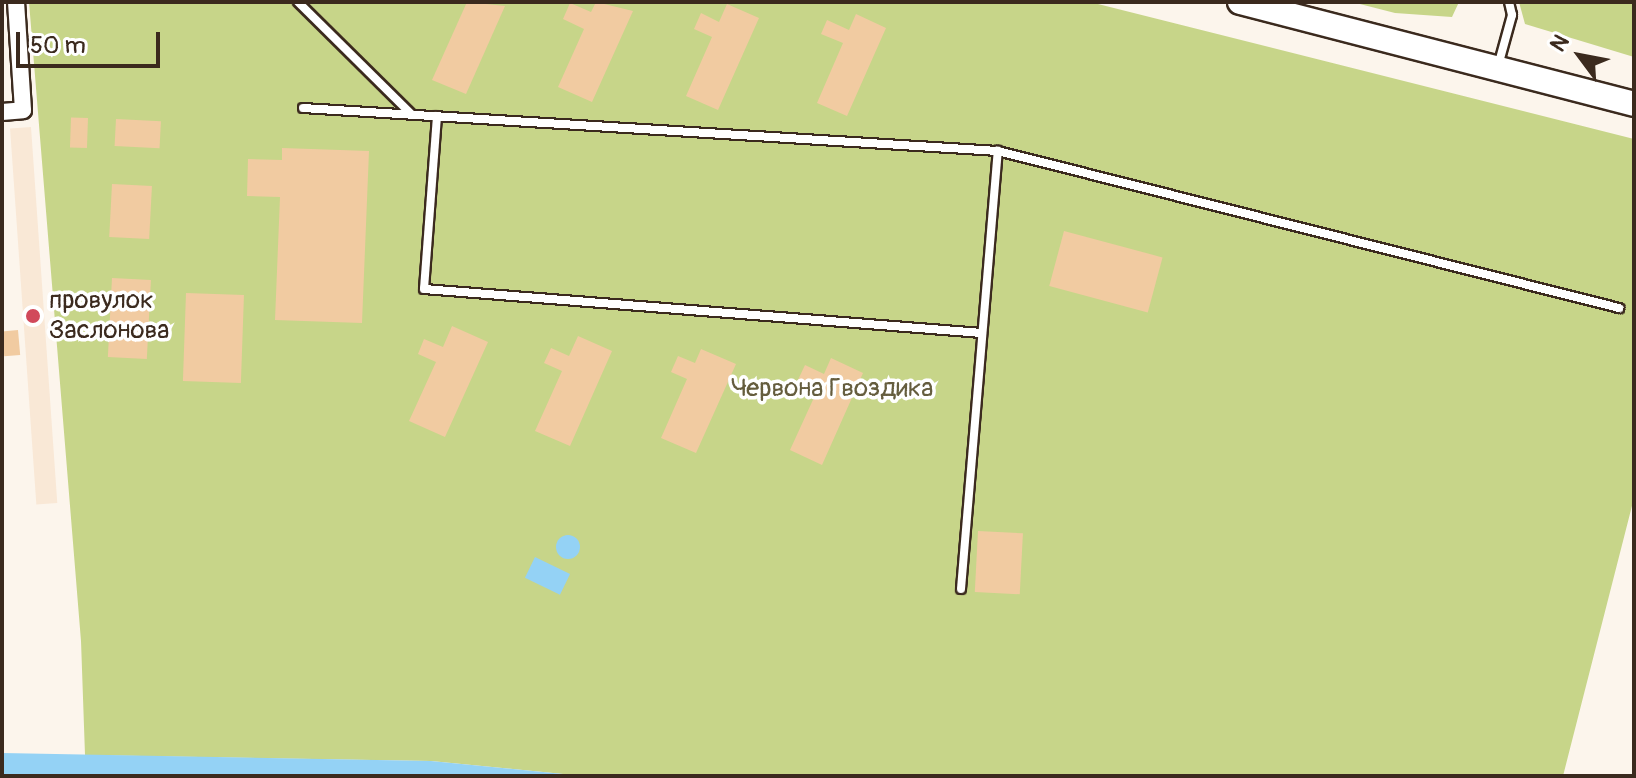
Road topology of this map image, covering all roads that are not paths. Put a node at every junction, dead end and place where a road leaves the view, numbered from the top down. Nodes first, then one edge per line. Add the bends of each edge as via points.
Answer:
1 (16, 2) edge
2 (298, 2) edge
3 (1240, 2) edge
4 (1509, 2) edge
5 (1496, 71) junction
6 (1634, 104) edge
7 (303, 108) dead end
8 (2, 112) edge
9 (411, 115) junction
10 (437, 116) junction
11 (998, 151) junction
12 (1619, 308) dead end
13 (982, 333) junction
14 (961, 589) dead end

1 - 8 street via 23,110
2 - 9 lane
3 - 5 main road
4 - 5 lane via 1512,15
5 - 6 main road
7 - 9 lane
9 - 10 lane
10 - 11 lane
10 - 13 lane via 424,289
11 - 12 lane
11 - 13 lane
13 - 14 lane

